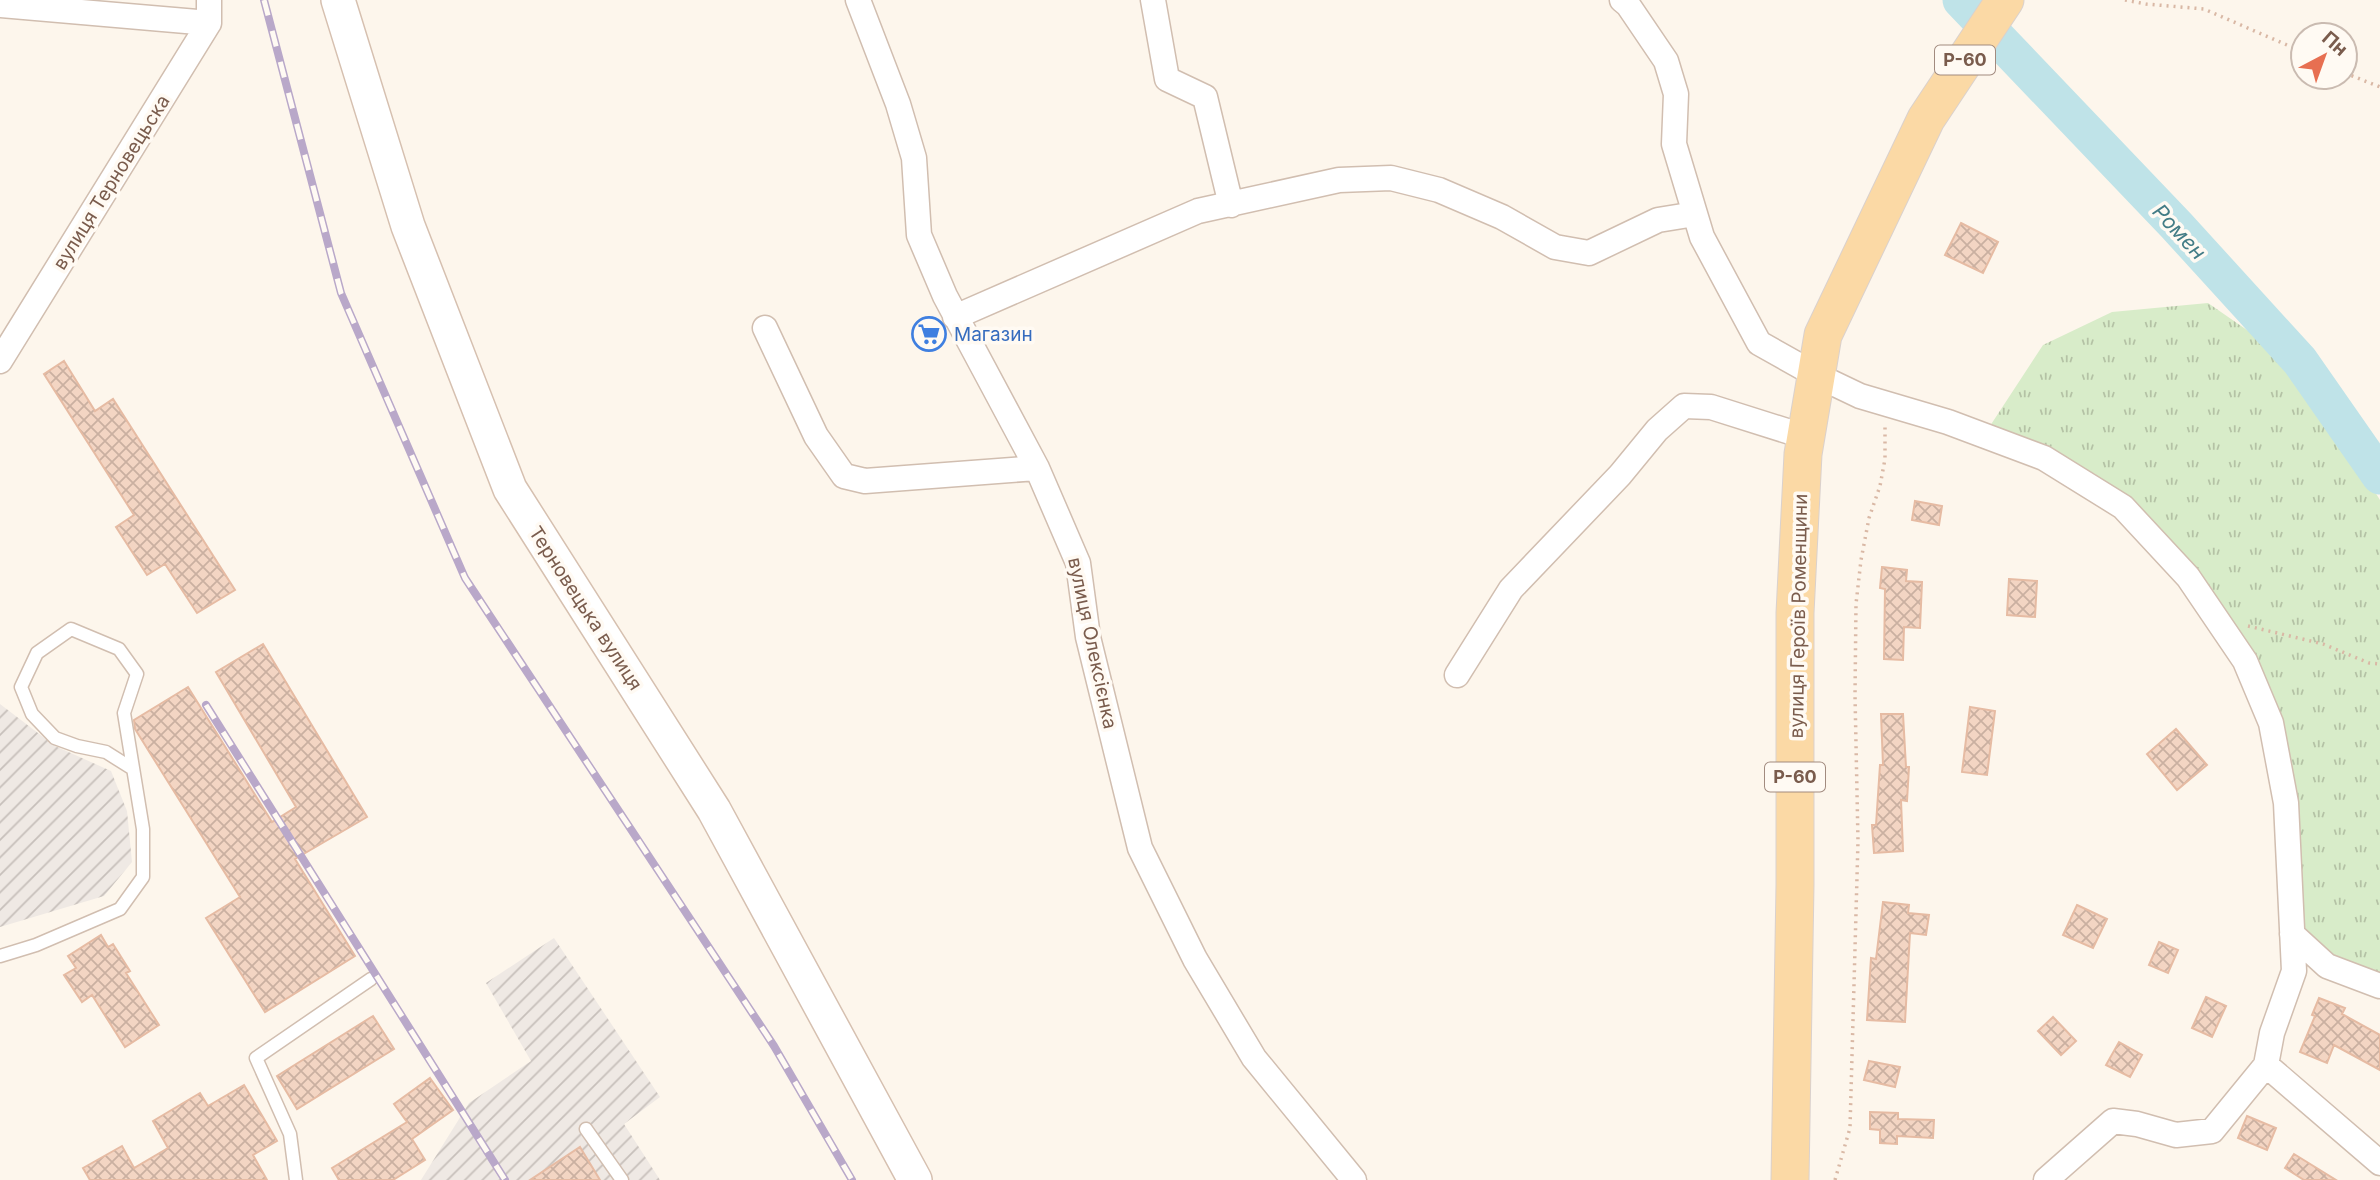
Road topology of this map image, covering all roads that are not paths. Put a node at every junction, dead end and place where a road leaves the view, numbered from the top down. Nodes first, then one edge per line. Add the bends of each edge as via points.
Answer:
1 (338, 0) edge
2 (858, 0) edge
3 (1153, 0) edge
4 (1622, 0) edge
5 (2005, 0) edge
6 (0, 5) edge
7 (209, 12) edge
8 (1231, 205) junction
9 (1695, 214) junction
10 (955, 317) junction
11 (765, 328) dead end
12 (0, 361) edge
13 (1816, 375) junction
14 (1806, 437) junction
15 (1037, 468) junction
16 (1457, 676) dead end
17 (133, 769) junction
18 (2292, 934) junction
19 (0, 956) edge
20 (371, 979) dead end
21 (2380, 986) edge
22 (2266, 1065) junction
23 (586, 1129) dead end
24 (2380, 1163) edge
25 (296, 1180) edge
26 (622, 1180) edge
27 (915, 1180) edge
28 (1354, 1180) edge
29 (1790, 1180) edge
30 (2046, 1180) edge

1 - 27 main road, Терновецька вулиця via 408,226 510,489 714,810
2 - 10 street, вулиця Олексієнка via 914,158 919,235
3 - 8 street via 1167,79 1205,97
4 - 9 street via 1666,61 1676,94 1674,144
5 - 13 main road, вулиця Героїв Роменщини / Р-60 via 1926,119 1823,335
6 - 7 street
7 - 12 street, вулиця Терновецьска
8 - 9 street via 1339,180 1391,178 1439,190 1502,217 1555,247 1589,253 1658,220
8 - 10 street via 1198,211
9 - 13 street via 1702,237 1759,343
10 - 15 street, вулиця Олексієнка
11 - 15 street via 816,436 844,476 865,481
13 - 14 main road, вулиця Героїв Роменщини / Р-60
13 - 18 street via 1860,396 2044,458 2123,507 2188,577 2245,661 2270,723 2286,803
14 - 16 street via 1711,407 1684,406 1511,589
14 - 29 main road, вулиця Героїв Роменщини / Р-60 via 1795,614
15 - 28 street, вулиця Олексієнка via 1078,563 1088,637 1140,848 1195,959 1254,1058
17 - 17 lane via 124,713 137,674 119,649 71,629 37,653 21,687 32,714 55,738 106,752
17 - 19 lane via 143,829 143,877 120,909
18 - 21 street via 2328,966
18 - 22 street via 2294,971
20 - 25 lane via 256,1058 290,1134
22 - 24 street
22 - 30 street via 2212,1131 2176,1135 2113,1121
23 - 26 lane

